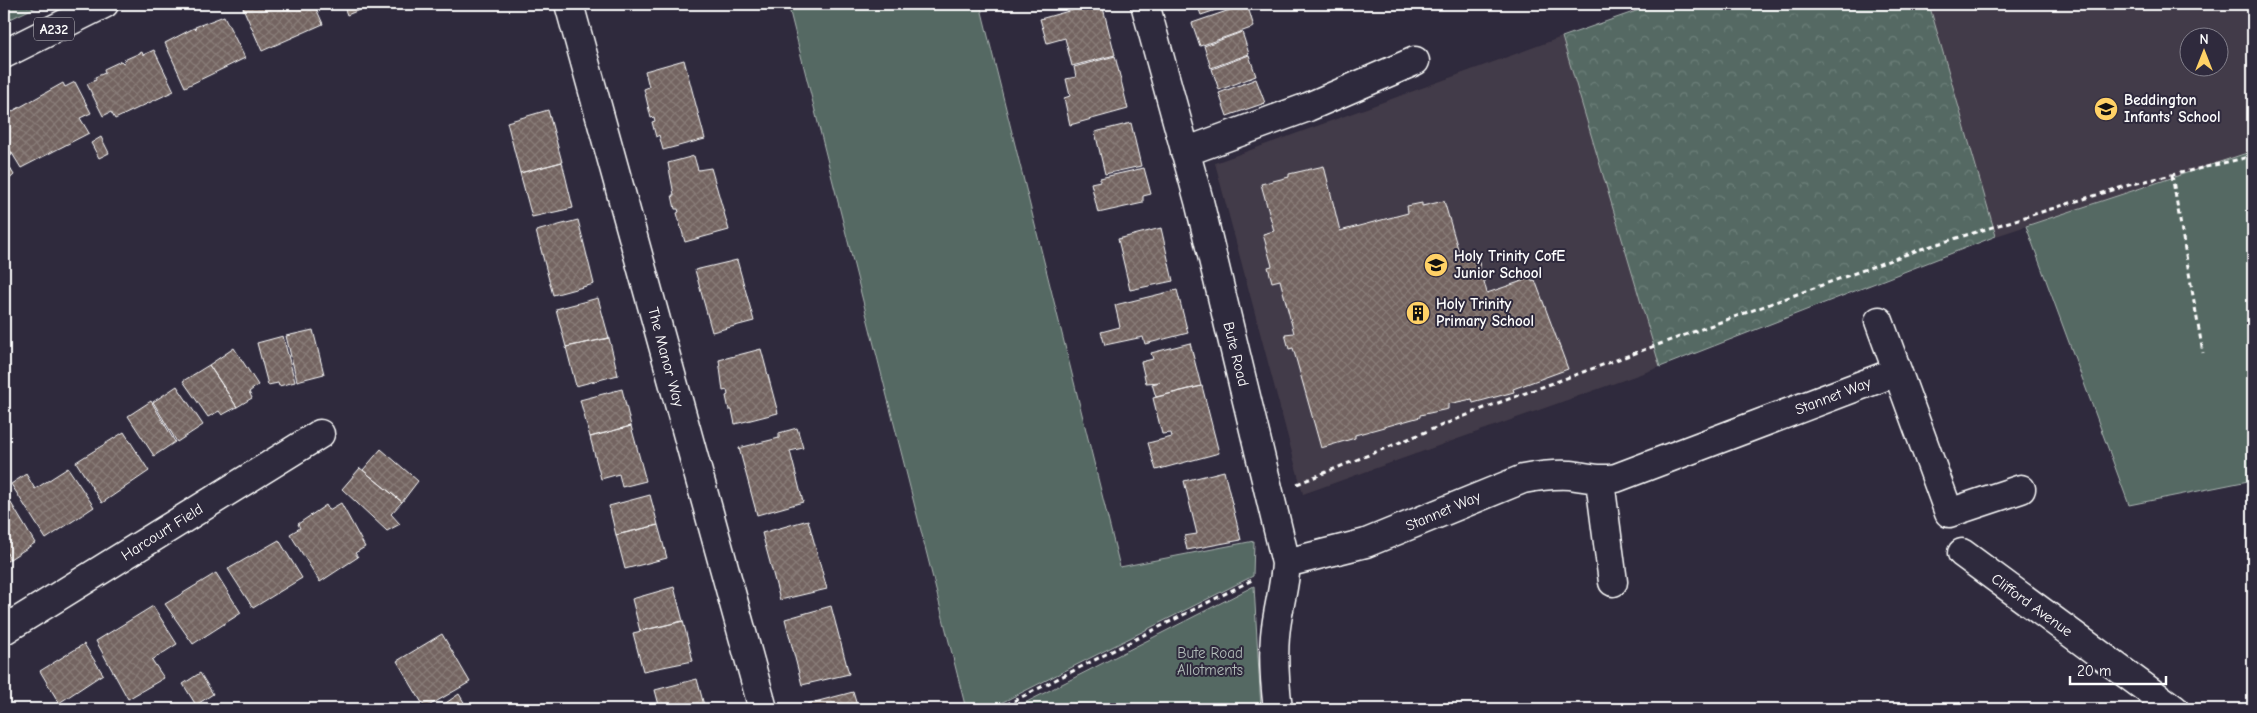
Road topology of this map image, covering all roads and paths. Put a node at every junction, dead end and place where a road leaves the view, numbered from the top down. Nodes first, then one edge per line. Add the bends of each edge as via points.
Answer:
1 (104, 4) edge
2 (569, 4) edge
3 (1145, 4) edge
4 (4, 54) edge
5 (1415, 61) dead end
6 (1185, 152) junction
7 (2253, 156) edge
8 (2172, 175) junction
9 (1879, 321) dead end
10 (2203, 353) dead end
11 (1896, 372) junction
12 (320, 434) dead end
13 (1600, 480) junction
14 (2021, 489) dead end
15 (1271, 495) junction
16 (1962, 553) dead end
17 (1286, 563) junction
18 (1613, 582) dead end
19 (4, 630) edge
20 (763, 709) edge
21 (998, 709) edge
22 (1278, 709) edge
23 (2174, 709) edge

1 - 4 main road, A232
2 - 20 main road, The Manor Way
3 - 6 main road, Bute Road
5 - 6 main road via 1308,107
6 - 15 main road, Bute Road
7 - 8 path
8 - 10 path
8 - 15 path via 1921,249 1487,407
9 - 11 main road
11 - 13 main road, Stannet Way via 1616,478
11 - 14 main road via 1950,513
12 - 19 main road, Harcourt Field
13 - 17 main road, Stannet Way via 1548,474 1523,479 1366,543
13 - 18 main road
15 - 17 main road, Bute Road
16 - 23 main road, Clifford Avenue
17 - 21 path
17 - 22 main road, Bute Road via 1285,586 1275,634

